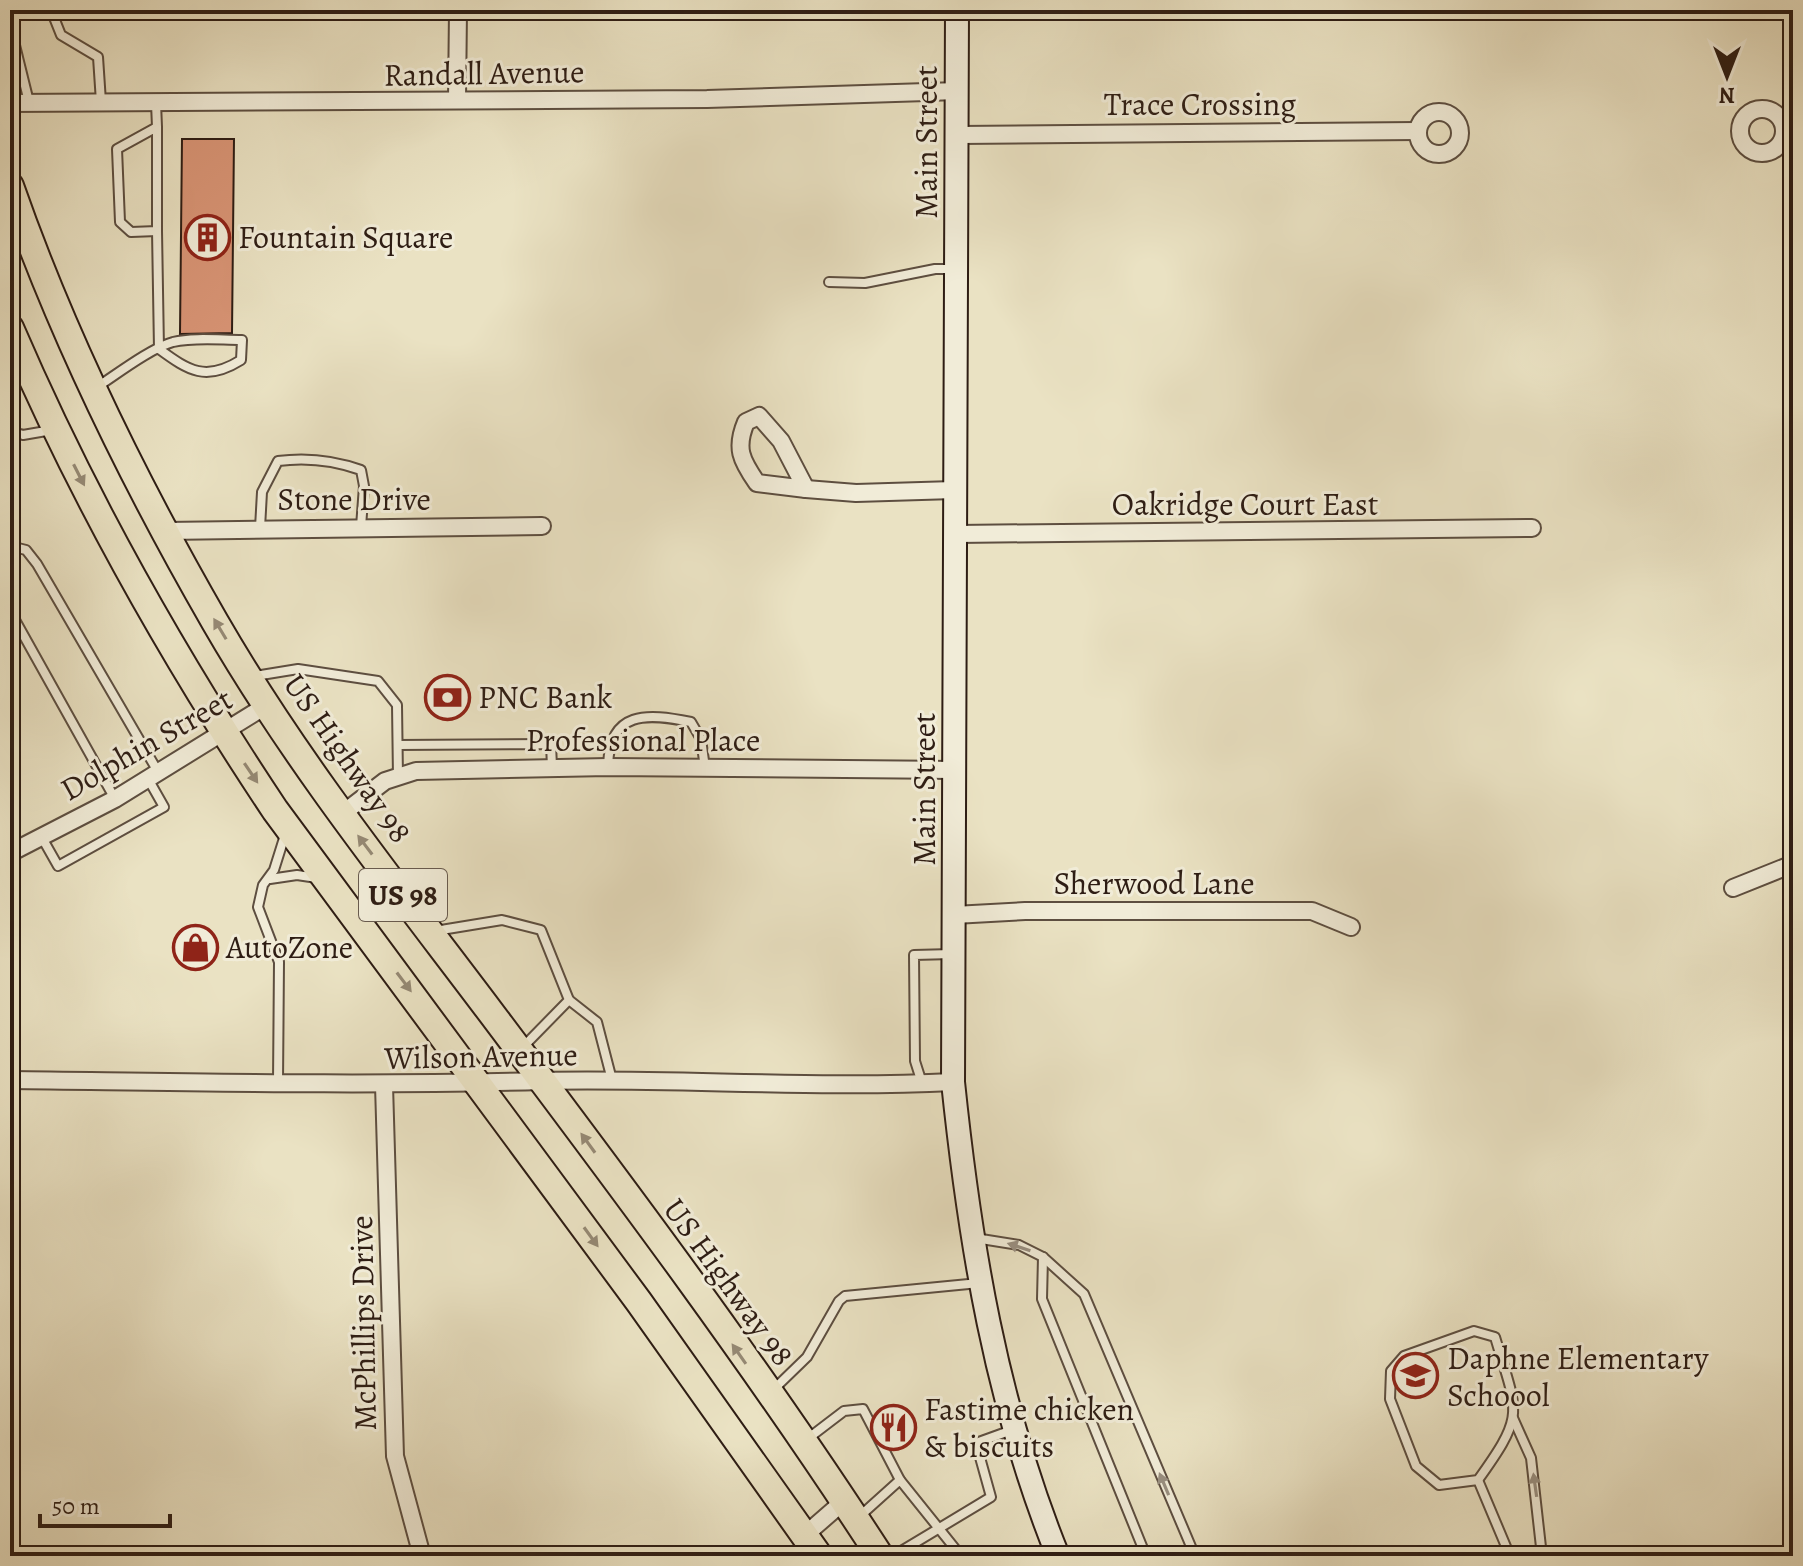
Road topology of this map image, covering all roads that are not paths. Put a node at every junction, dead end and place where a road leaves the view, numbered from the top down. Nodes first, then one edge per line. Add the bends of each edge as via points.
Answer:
1 (51, 10) edge
2 (458, 10) edge
3 (957, 10) edge
4 (10, 25) edge
5 (958, 91) junction
6 (457, 100) junction
7 (10, 103) edge
8 (29, 103) junction
9 (101, 103) junction
10 (156, 103) junction
11 (157, 127) junction
12 (1417, 131) dead end
13 (959, 135) junction
14 (10, 186) edge
15 (157, 231) junction
16 (958, 269) junction
17 (829, 282) dead end
18 (13, 343) edge
19 (159, 349) junction
20 (93, 389) junction
21 (57, 430) junction
22 (10, 431) edge
23 (806, 489) junction
24 (954, 490) junction
25 (542, 526) dead end
26 (361, 527) junction
27 (260, 528) junction
28 (1532, 528) dead end
29 (166, 531) junction
30 (957, 534) junction
31 (10, 546) edge
32 (10, 611) edge
33 (250, 677) junction
34 (267, 705) junction
35 (223, 731) junction
36 (398, 745) junction
37 (552, 767) junction
38 (608, 767) junction
39 (705, 768) junction
40 (956, 770) junction
41 (152, 774) junction
42 (398, 777) junction
43 (115, 799) junction
44 (342, 814) junction
45 (286, 824) junction
46 (10, 829) edge
47 (40, 836) junction
48 (14, 850) edge
49 (1793, 864) edge
50 (270, 879) junction
51 (328, 881) junction
52 (1733, 888) dead end
53 (954, 915) junction
54 (1351, 927) dead end
55 (431, 932) junction
56 (952, 954) junction
57 (569, 1000) junction
58 (520, 1050) junction
59 (10, 1080) edge
60 (543, 1081) junction
61 (953, 1082) junction
62 (612, 1083) junction
63 (278, 1084) junction
64 (923, 1084) junction
65 (384, 1085) junction
66 (481, 1085) junction
67 (972, 1238) junction
68 (1043, 1257) junction
69 (980, 1283) junction
70 (768, 1394) junction
71 (1513, 1418) junction
72 (1013, 1430) junction
73 (803, 1443) junction
74 (900, 1480) junction
75 (1478, 1480) junction
76 (850, 1510) junction
77 (939, 1528) junction
78 (812, 1545) edge
79 (422, 1556) edge
80 (880, 1556) edge
81 (893, 1556) edge
82 (961, 1556) edge
83 (1058, 1556) edge
84 (1146, 1556) edge
85 (1195, 1556) edge
86 (1510, 1556) edge
87 (1542, 1556) edge

1 - 9 lane via 61,35 98,57
2 - 6 street
3 - 5 main road, Main Street
4 - 8 lane
5 - 6 street, Randall Avenue
5 - 13 main road, Main Street
6 - 10 street, Randall Avenue
7 - 8 street, Randall Avenue
8 - 9 street, Randall Avenue
9 - 10 street, Randall Avenue
10 - 11 lane
11 - 15 lane
11 - 15 lane via 117,149 120,222 131,232
12 - 13 street, Trace Crossing
13 - 16 main road, Main Street
14 - 20 main road, US Highway 98 / US 98
15 - 19 lane
16 - 17 lane via 865,283
16 - 24 main road, Main Street
18 - 21 main road, US 98
19 - 19 lane via 171,342 242,340 241,360 226,370 191,372
19 - 20 lane
20 - 29 main road, US Highway 98 / US 98
21 - 22 lane via 23,435
21 -> 35 main road, US 98 via 150,613
23 - 23 street via 781,441 759,416 746,422 739,456 757,483
23 - 24 street
24 - 30 main road, Main Street
25 - 26 street, Stone Drive
26 - 27 street, Stone Drive
26 - 27 lane via 361,470 331,460 295,459 278,461 262,492
27 - 29 street, Stone Drive
28 - 30 street, Oakridge Court East
33 -> 29 main road, US Highway 98 / US 98
30 - 40 main road, Main Street
31 - 41 lane via 26,550 37,564
32 - 43 lane
33 - 34 main road, US Highway 98 / US 98
33 - 36 lane via 298,669 378,681 397,705
34 - 35 street, Dolphin Street
34 - 44 main road, US Highway 98 / US 98
35 - 41 street, Dolphin Street
35 -> 45 main road, US 98
36 - 37 lane via 551,744
36 - 42 lane
37 - 38 street, Professional Place
37 - 42 street, Professional Place via 416,771
38 - 39 street, Professional Place
38 - 39 lane via 608,743 618,731 634,717 656,715 691,722 701,739
39 - 40 street, Professional Place
40 - 53 main road, Main Street
41 - 43 street, Dolphin Street
41 - 47 lane via 164,807 72,859 58,866
42 - 44 street, Professional Place
43 - 47 street, Dolphin Street
55 -> 44 main road, US Highway 98 / US 98
45 - 50 lane
45 - 51 main road, US 98
46 - 48 lane
47 - 48 street, Dolphin Street
49 - 52 street
50 - 51 lane via 297,875
50 - 63 lane via 263,885 258,907 279,962
51 -> 66 main road, US 98
53 - 54 street, Sherwood Lane via 1312,911
53 - 56 main road, Main Street
55 - 57 lane via 502,920 541,930
55 - 58 main road, US Highway 98 / US 98
56 - 61 main road, Main Street
56 - 64 lane via 914,955 915,1061
57 - 58 lane
57 - 62 lane via 597,1022
58 - 60 main road, US Highway 98 / US 98
59 - 63 street, Wilson Avenue
60 - 62 street, Wilson Avenue
60 - 66 street, Wilson Avenue
70 -> 60 main road, US Highway 98 / US 98
61 - 64 street, Wilson Avenue
61 - 67 main road, Main Street
62 - 64 street, Wilson Avenue
63 - 65 street, Wilson Avenue
65 - 66 street, Wilson Avenue
65 - 79 street, McPhillips Drive via 395,1456
66 -> 78 main road, US 98
68 -> 67 lane via 1019,1245
67 - 69 main road, Main Street
68 - 84 lane via 1042,1299
85 -> 68 lane via 1084,1294
69 - 70 lane via 845,1296 801,1366
69 - 72 main road, Main Street
70 - 73 main road, US Highway 98 / US 98
71 - 75 lane via 1510,1436
71 - 75 lane via 1516,1407 1495,1337 1474,1331 1404,1356 1391,1371 1390,1399 1416,1466 1439,1485
87 -> 71 lane via 1531,1458
72 - 77 lane via 976,1443 991,1497
72 - 83 main road, Main Street
73 - 74 lane via 844,1411 863,1409
73 - 76 main road, US Highway 98 / US 98
74 - 76 lane
74 - 77 lane
75 - 86 lane
76 - 78 street
76 - 80 main road, US Highway 98 / US 98
77 - 81 lane
77 - 82 lane

